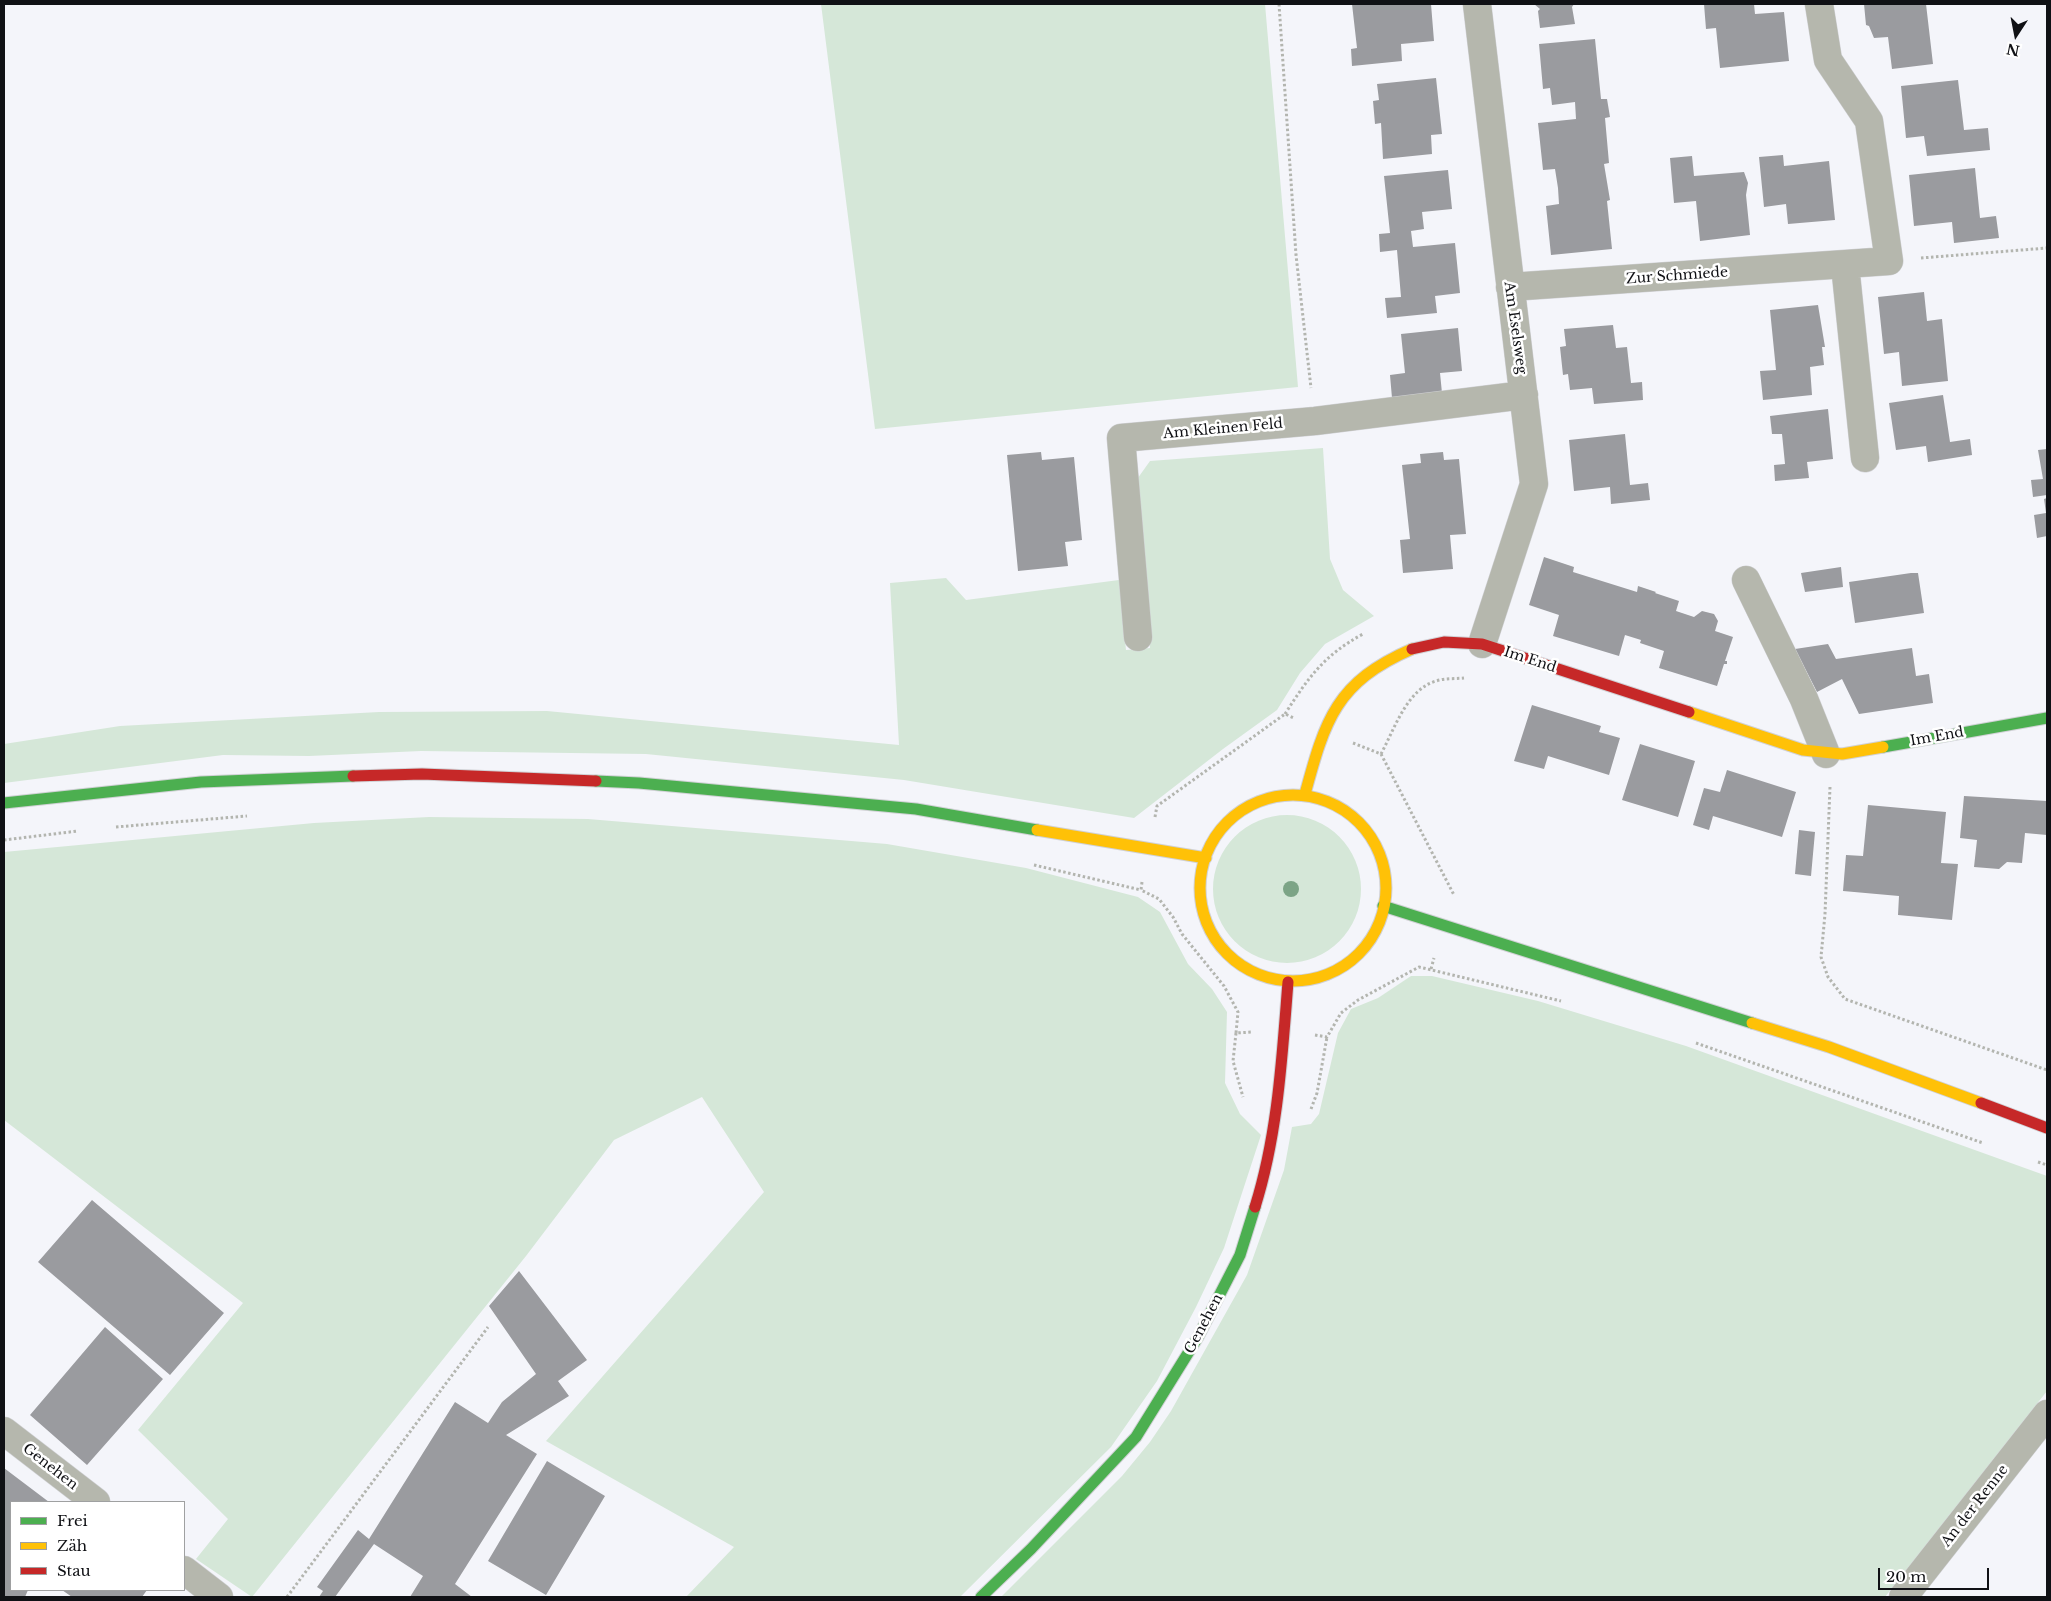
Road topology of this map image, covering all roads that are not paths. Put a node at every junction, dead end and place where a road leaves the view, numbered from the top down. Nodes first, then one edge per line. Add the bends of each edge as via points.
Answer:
1 (1476, 4) edge
2 (1820, 4) edge
3 (1845, 265) junction
4 (1510, 287) junction
5 (1524, 395) junction
6 (1865, 458) dead end
7 (1746, 580) dead end
8 (1138, 637) dead end
9 (1482, 644) junction
10 (2047, 718) edge
11 (1826, 754) junction
12 (1305, 794) junction
13 (4, 803) edge
14 (1206, 858) junction
15 (1383, 906) junction
16 (1288, 982) junction
17 (2047, 1128) edge
18 (2047, 1414) edge
19 (4, 1431) edge
20 (95, 1501) edge
21 (185, 1571) edge
22 (219, 1597) edge
23 (981, 1597) edge
24 (1903, 1597) edge

1 - 4 street, Am Eselsweg
2 - 3 street, Zur Schmiede via 1828,60 1870,120 1889,261
3 - 4 street, Zur Schmiede
3 - 6 street
4 - 5 street, Am Eselsweg
5 - 8 street, Am Kleinen Feld via 1315,421 1121,438
5 - 9 street, Am Eselsweg via 1534,484
7 - 11 street via 1804,698
9 - 11 street, Im End via 1803,750
9 - 12 street, Im End via 1442,642 1407,651 1376,666 1336,707 1324,732
10 - 11 street, Im End via 1842,754
12 - 14 street via 1288,792 1265,797 1244,807 1226,822 1212,842
12 - 15 street via 1340,805 1363,823 1379,848 1386,877
13 - 14 street via 201,782 422,774 639,783 916,809
14 - 16 street via 1200,890 1202,910 1219,946 1249,972
15 - 16 street via 1372,936 1357,956 1337,971
15 - 17 street via 1829,1047
16 - 23 street, Genehen via 1280,1075 1262,1186 1240,1254 1198,1337 1136,1437 1031,1549
18 - 24 street, An der Renne
19 - 20 street, Genehen
21 - 22 street

